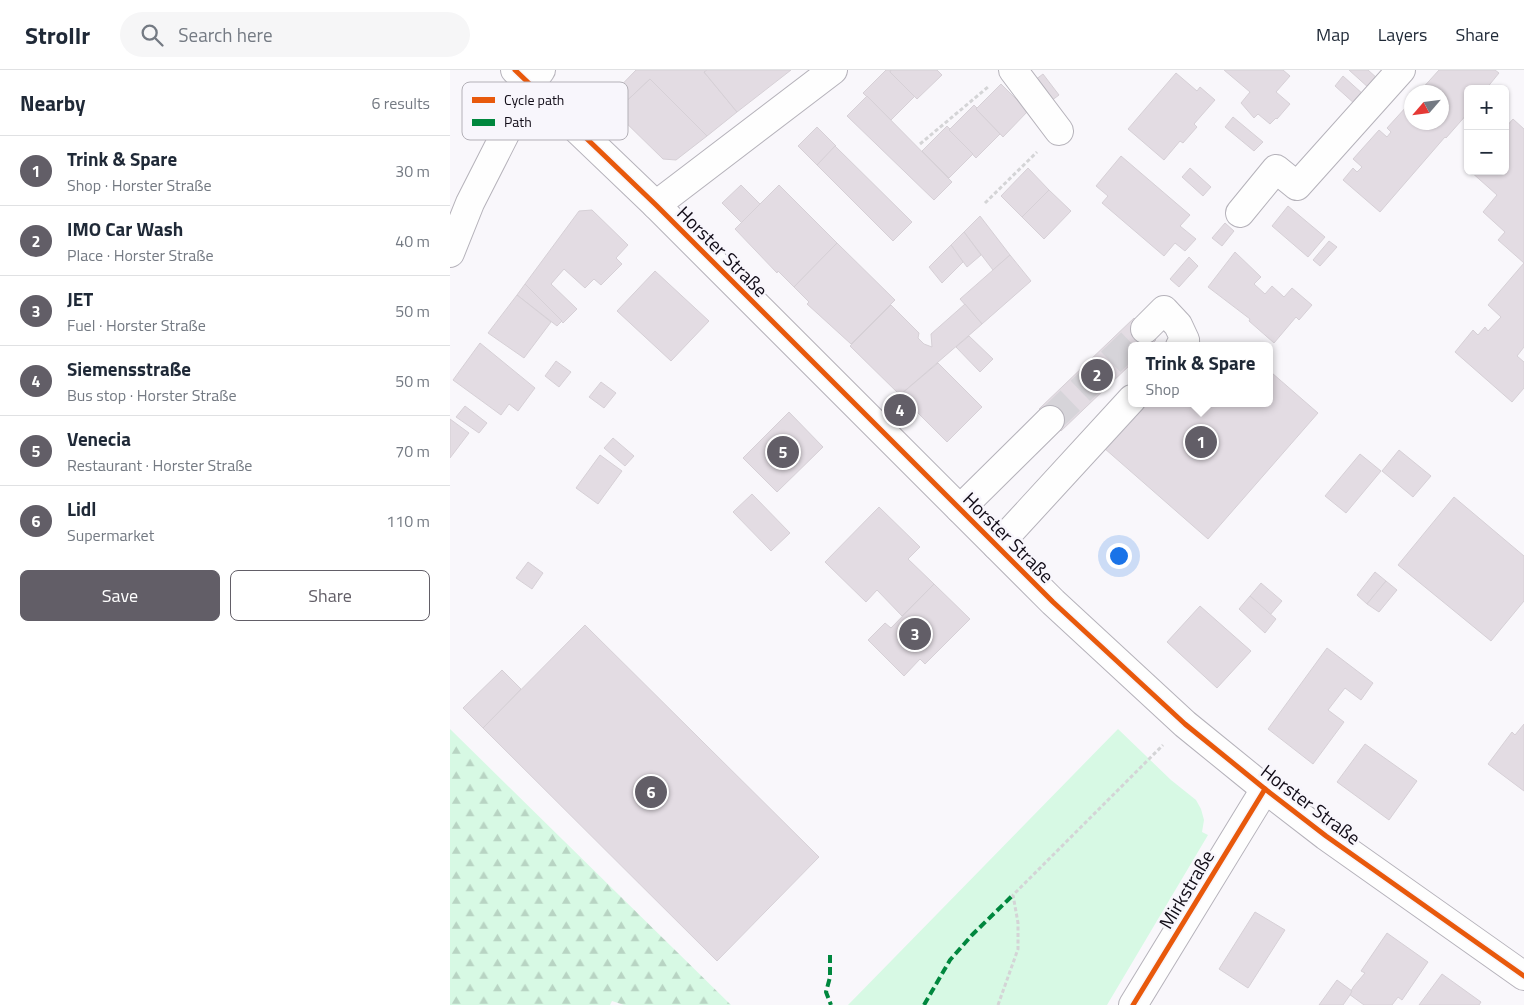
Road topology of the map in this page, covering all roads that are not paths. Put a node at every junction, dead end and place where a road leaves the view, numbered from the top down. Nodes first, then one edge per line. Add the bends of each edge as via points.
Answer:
1 (833, 70) edge
2 (1401, 70) edge
3 (1003, 76) edge
4 (1059, 130) road end
5 (495, 140) edge
6 (592, 140) edge
7 (656, 205) junction
8 (460, 207) edge
9 (1240, 213) dead end
10 (450, 253) edge
11 (1145, 329) tunnel mouth
12 (1183, 342) edge
13 (1128, 403) edge
14 (1050, 420) tunnel mouth
15 (960, 509) junction
16 (996, 546) junction
17 (1265, 789) junction
18 (1524, 976) edge
19 (1133, 1005) edge

1 - 7 main road
2 - 9 main road via 1297,186 1276,169
3 - 4 main road
5 - 8 main road
6 - 7 main road, Horster Straße
7 - 15 main road, Horster Straße
8 - 10 main road
11 - 12 main road via 1164,310 1178,325
13 - 16 main road
14 - 15 main road
15 - 16 main road, Horster Straße
16 - 17 main road, Horster Straße via 1185,724
17 - 18 main road, Horster Straße
17 - 19 main road, Mirkstraße

